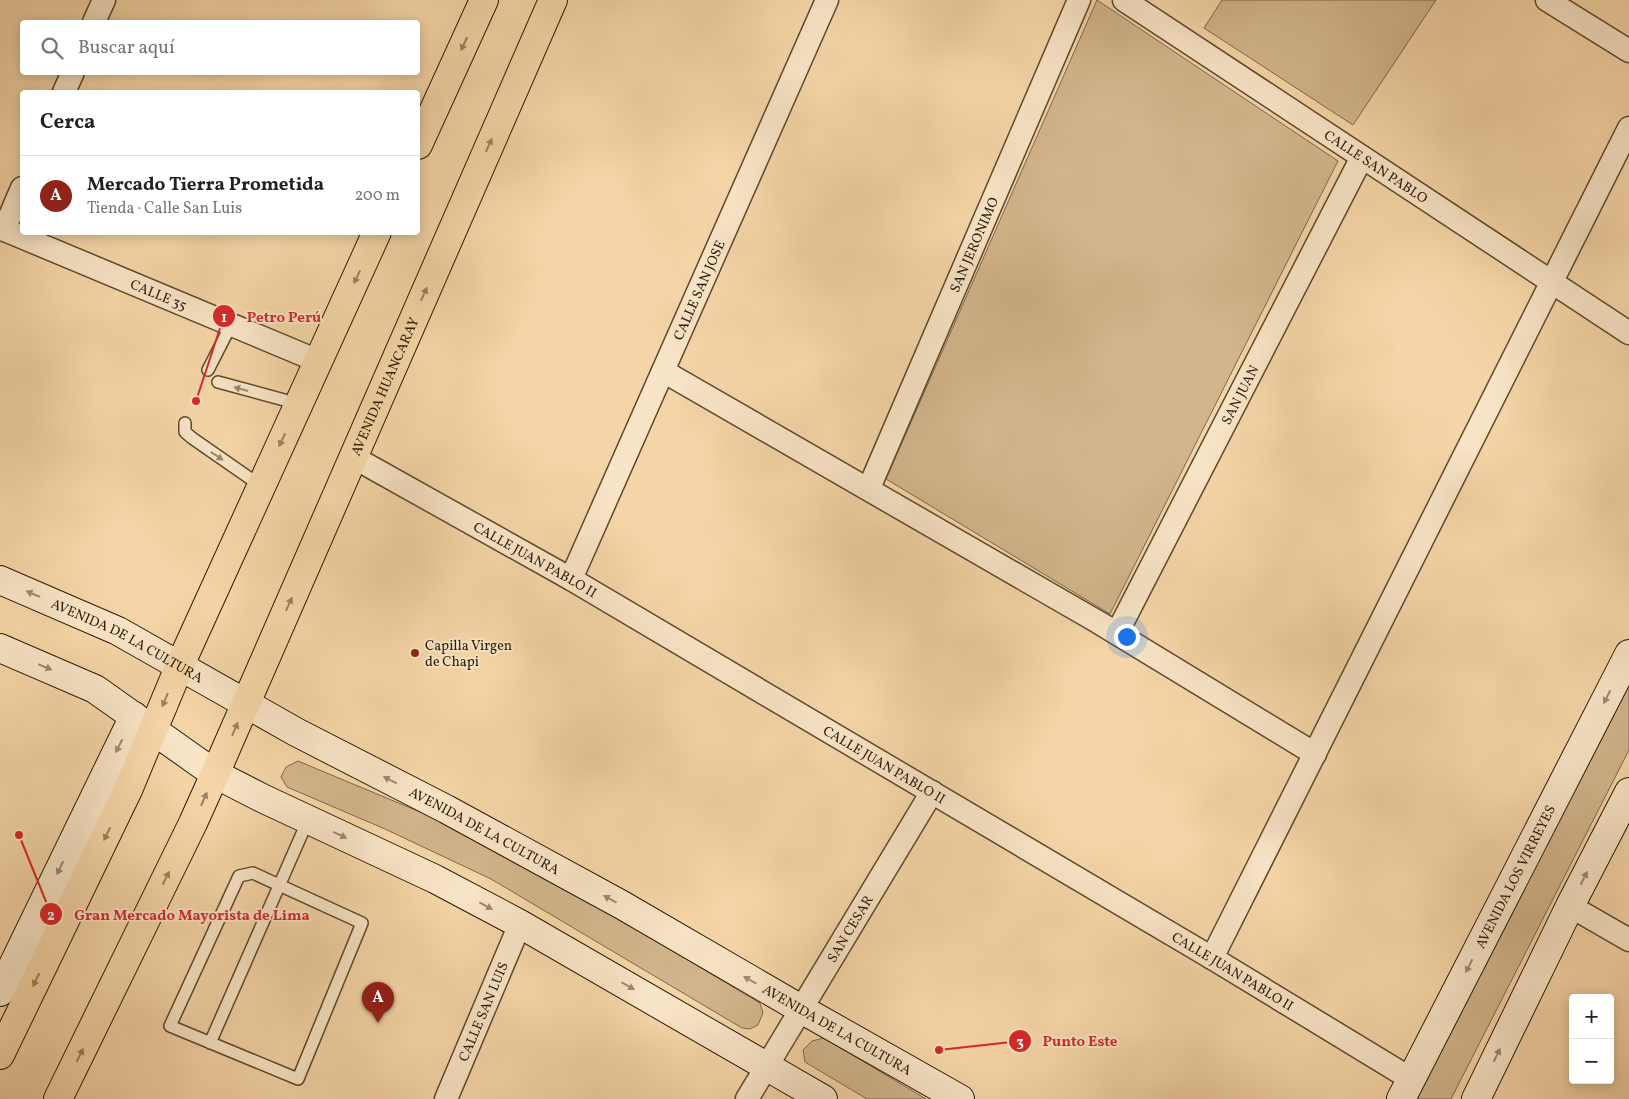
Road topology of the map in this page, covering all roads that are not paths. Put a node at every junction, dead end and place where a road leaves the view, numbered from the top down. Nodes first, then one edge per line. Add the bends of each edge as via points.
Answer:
1 (104, 0) edge
2 (484, 0) edge
3 (553, 0) edge
4 (827, 0) edge
5 (1079, 0) edge
6 (1124, 0) edge
7 (1547, 0) edge
8 (95, 20) edge
9 (1629, 51) edge
10 (71, 75) edge
11 (65, 90) edge
12 (1629, 128) edge
13 (420, 140) edge
14 (1362, 157) junction
15 (20, 192) edge
16 (2, 229) edge
17 (376, 235) edge
18 (1551, 281) junction
19 (232, 325) junction
20 (1629, 333) edge
21 (318, 361) junction
22 (208, 370) dead end
23 (663, 371) junction
24 (218, 382) dead end
25 (298, 404) junction
26 (184, 423) dead end
27 (353, 457) junction
28 (261, 486) junction
29 (869, 488) junction
30 (571, 579) junction
31 (0, 580) edge
32 (1117, 633) junction
33 (0, 648) edge
34 (1629, 654) edge
35 (180, 665) junction
36 (246, 703) junction
37 (144, 722) junction
38 (1315, 754) junction
39 (215, 774) junction
40 (932, 792) junction
41 (1629, 792) edge
42 (308, 820) junction
43 (280, 884) junction
44 (1570, 906) junction
45 (520, 924) junction
46 (1629, 940) edge
47 (1212, 958) junction
48 (0, 992) edge
49 (800, 1009) junction
50 (210, 1043) junction
51 (0, 1055) edge
52 (766, 1065) junction
53 (1406, 1089) edge
54 (58, 1099) edge
55 (446, 1099) edge
56 (747, 1099) edge
57 (823, 1099) edge
58 (960, 1099) edge
59 (1476, 1099) edge

1 - 8 street
2 -> 13 main road
27 -> 3 main road, AVENIDA HUANCARAY
4 - 23 street, CALLE SAN JOSE
5 - 29 street, SAN JERONIMO
6 - 14 street, CALLE SAN PABLO
7 - 9 street
10 - 11 street
12 - 18 street
14 - 18 street, CALLE SAN PABLO
14 - 32 street, SAN JUAN
15 - 16 street
16 - 19 street, CALLE 35
17 -> 21 main road
18 - 20 street, CALLE SAN PABLO
18 - 38 street
19 - 21 street, CALLE 35
19 - 22 lane
21 - 25 main road
23 - 29 street
23 - 30 street, CALLE SAN JOSE
25 -> 24 lane
25 -> 28 main road
26 -> 28 lane via 185,432 192,438
27 - 30 street, CALLE JUAN PABLO II
36 -> 27 main road, AVENIDA HUANCARAY
28 - 35 main road
29 - 32 street
30 - 40 street, CALLE JUAN PABLO II
35 -> 31 main road, AVENIDA DE LA CULTURA via 118,631
32 - 38 street
33 -> 37 main road via 95,689
34 -> 53 main road, AVENIDA LOS VIRREYES
35 - 36 main road, AVENIDA DE LA CULTURA
35 -> 37 main road
39 -> 36 main road, AVENIDA HUANCARAY
49 -> 36 main road, AVENIDA DE LA CULTURA via 622,905
37 - 39 main road
37 -> 48 main road
37 -> 51 main road via 128,790
38 - 47 street
39 - 42 main road
54 -> 39 main road, AVENIDA HUANCARAY
40 - 47 street, CALLE JUAN PABLO II
40 - 49 street, SAN CESAR
44 -> 41 main road
42 - 43 lane
42 -> 45 main road via 435,879
43 - 50 lane
43 - 50 lane via 253,873 239,876 170,1026
43 - 50 lane via 362,923 298,1079
44 - 46 street
59 -> 44 main road
45 -> 52 main road
45 - 55 street, CALLE SAN LUIS
47 - 53 street, CALLE JUAN PABLO II
49 - 52 street, SAN CESAR
49 - 58 main road, AVENIDA DE LA CULTURA
52 - 56 street, SAN CESAR
52 - 57 main road

